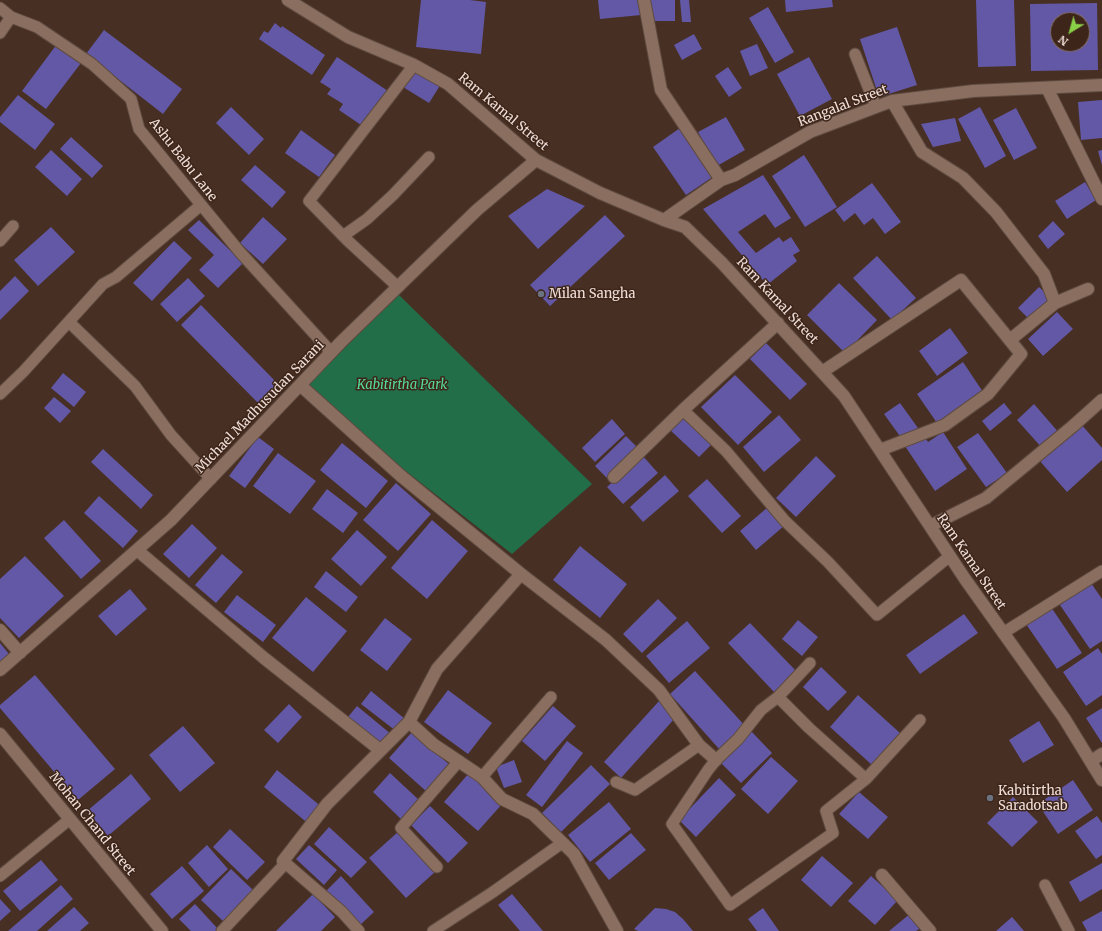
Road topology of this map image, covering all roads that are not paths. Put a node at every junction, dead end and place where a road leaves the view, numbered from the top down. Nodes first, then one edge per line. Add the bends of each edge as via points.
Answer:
1 (288, 0) edge
2 (644, 0) edge
3 (0, 8) edge
4 (11, 16) junction
5 (0, 33) edge
6 (855, 54) dead end
7 (414, 65) junction
8 (1102, 85) edge
9 (1048, 88) junction
10 (892, 100) junction
11 (876, 107) junction
12 (428, 157) dead end
13 (536, 160) junction
14 (721, 180) junction
15 (1102, 199) edge
16 (201, 205) junction
17 (664, 220) junction
18 (13, 226) dead end
19 (343, 236) junction
20 (0, 241) edge
21 (398, 287) junction
22 (1088, 289) dead end
23 (1055, 303) junction
24 (69, 322) junction
25 (778, 323) junction
26 (1010, 340) junction
27 (331, 352) junction
28 (822, 372) junction
29 (300, 385) junction
30 (0, 394) edge
31 (1102, 400) edge
32 (683, 410) junction
33 (880, 450) junction
34 (614, 477) dead end
35 (211, 479) junction
36 (930, 526) junction
37 (136, 550) junction
38 (950, 556) junction
39 (1102, 571) edge
40 (521, 574) junction
41 (0, 630) edge
42 (1003, 633) junction
43 (20, 652) junction
44 (810, 663) dead end
45 (0, 670) edge
46 (551, 697) dead end
47 (778, 697) junction
48 (920, 720) dead end
49 (409, 722) junction
50 (0, 734) edge
51 (699, 744) junction
52 (380, 750) junction
53 (1102, 754) edge
54 (716, 760) junction
55 (459, 761) junction
56 (1091, 761) junction
57 (482, 777) junction
58 (866, 779) junction
59 (1102, 780) edge
60 (616, 782) dead end
61 (70, 819) junction
62 (562, 843) junction
63 (283, 861) junction
64 (437, 867) dead end
65 (882, 875) dead end
66 (0, 876) edge
67 (1044, 885) dead end
68 (927, 930) edge
69 (162, 931) edge
70 (222, 931) edge
71 (358, 931) edge
72 (433, 931) edge
73 (617, 931) edge
74 (1069, 931) edge

1 - 7 street, Ram Kamal Street via 348,37
2 - 14 street via 661,90
3 - 4 lane, Ashu Babu Lane
4 - 5 lane
4 - 16 lane, Ashu Babu Lane via 36,27 92,64 131,99 139,129
6 - 11 lane
7 - 13 street, Ram Kamal Street via 448,84
7 - 19 lane via 309,201
8 - 9 street, Rangalal Street
9 - 10 street, Rangalal Street via 974,91
9 - 15 street
10 - 11 street, Rangalal Street
10 - 23 street via 922,152 963,178 996,212 1044,274
11 - 14 street, Rangalal Street via 810,132 735,175
12 - 19 lane via 393,195 367,219
13 - 17 street, Ram Kamal Street via 600,193
13 - 21 street, Michael Madhusudan Sarani via 477,210
14 - 17 street, Rangalal Street
16 - 24 lane via 116,277 103,284
16 - 27 lane, Ashu Babu Lane via 239,251
17 - 25 street, Ram Kamal Street via 685,227
18 - 20 lane
19 - 21 lane
21 - 27 street, Michael Madhusudan Sarani
22 - 23 street
23 - 26 street
24 - 30 lane
24 - 35 lane via 135,386 171,435
25 - 28 street, Ram Kamal Street
25 - 32 street
26 - 28 street via 960,280
26 - 33 street via 1021,354 988,394 945,425
27 - 29 street, Michael Madhusudan Sarani
28 - 33 street, Ram Kamal Street via 844,396
29 - 35 street, Michael Madhusudan Sarani
29 - 40 street via 401,476
31 - 36 street via 986,498
32 - 34 street
32 - 38 lane via 726,451 785,521 828,562 877,615
33 - 36 street, Ram Kamal Street
35 - 37 street, Michael Madhusudan Sarani via 171,520
36 - 38 street, Ram Kamal Street
37 - 43 street, Michael Madhusudan Sarani
37 - 52 street via 264,658
38 - 42 street, Ram Kamal Street
39 - 42 lane
40 - 49 street via 437,669
40 - 51 street via 606,640 659,690
41 - 43 street
42 - 56 street, Ram Kamal Street via 1064,718
43 - 45 street, Michael Madhusudan Sarani
44 - 47 lane
46 - 57 lane
47 - 54 lane via 762,710
47 - 58 lane via 808,728
48 - 58 lane
49 - 52 street
49 - 55 street via 433,744
50 - 61 street, Mohan Chand Street
51 - 54 street
51 - 60 lane via 635,790
52 - 63 street via 327,804
53 - 56 street
54 - 58 lane via 672,824 730,906 833,832 826,811
55 - 57 street
55 - 64 lane via 401,828
56 - 59 street, Ram Kamal Street
57 - 62 street via 502,799 533,814
61 - 66 lane
61 - 69 street, Mohan Chand Street
62 - 72 lane
62 - 73 street via 574,854
63 - 70 lane via 283,866
63 - 71 lane via 342,912
65 - 68 street
67 - 74 lane

